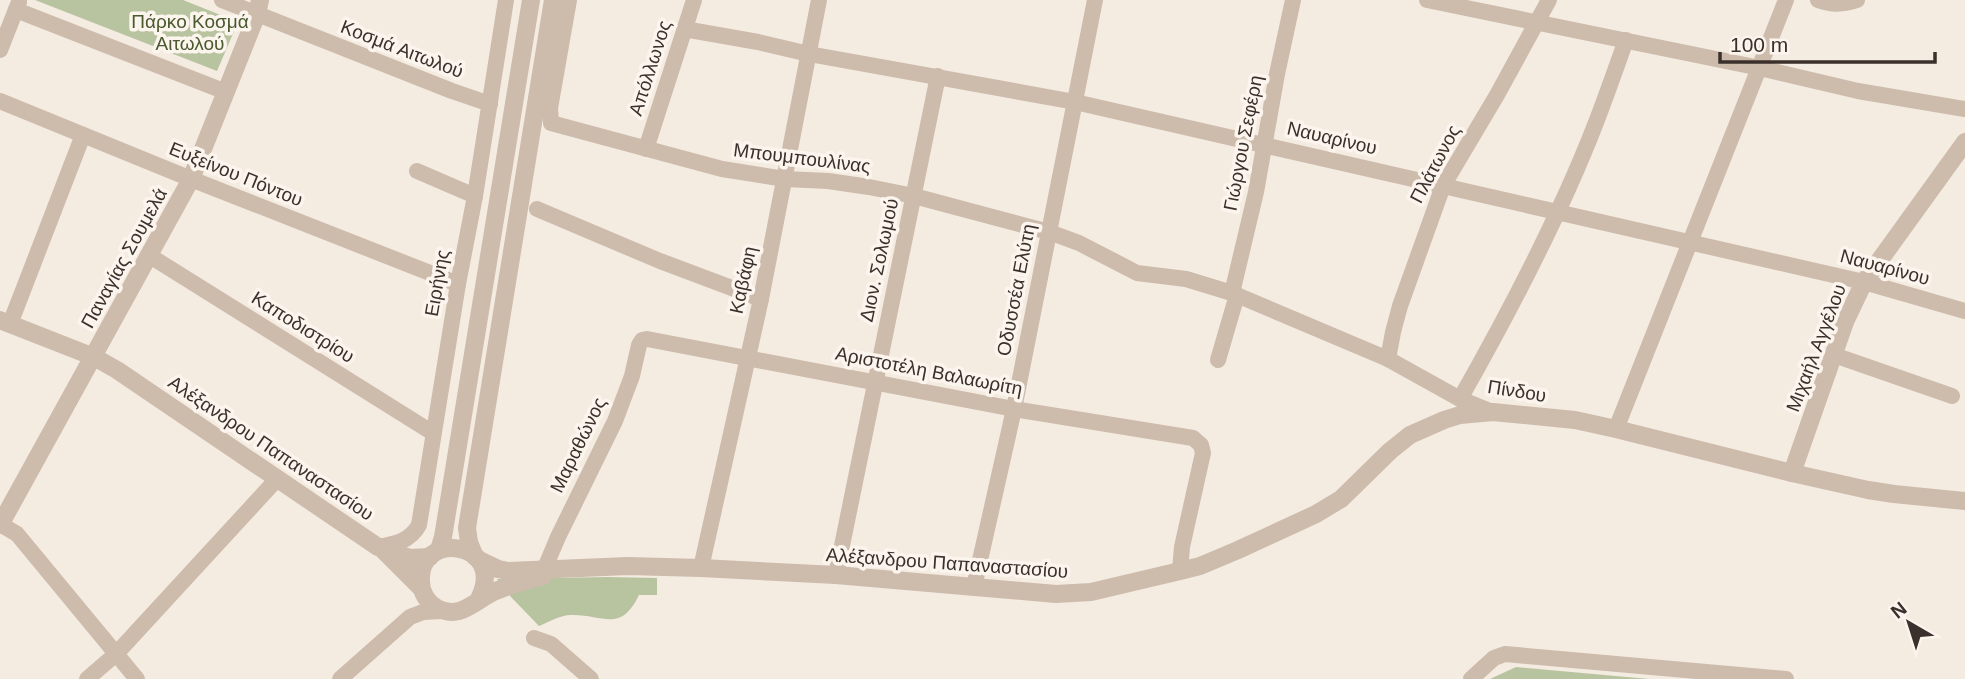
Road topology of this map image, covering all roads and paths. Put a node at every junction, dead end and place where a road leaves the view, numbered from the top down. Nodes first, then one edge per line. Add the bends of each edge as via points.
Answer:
1 (222, 0) edge
2 (506, 0) edge
3 (531, 0) edge
4 (553, 0) edge
5 (569, 0) edge
6 (694, 0) edge
7 (819, 0) edge
8 (1095, 0) edge
9 (1293, 0) edge
10 (1427, 0) edge
11 (1549, 0) edge
12 (1786, 0) edge
13 (1818, 0) edge
14 (1857, 0) edge
15 (18, 5) edge
16 (258, 7) edge
17 (1537, 23) junction
18 (684, 29) junction
19 (1626, 40) junction
20 (0, 50) edge
21 (809, 54) junction
22 (1760, 68) junction
23 (938, 76) junction
24 (226, 92) junction
25 (0, 101) edge
26 (1075, 102) junction
27 (490, 104) junction
28 (1965, 109) edge
29 (83, 135) junction
30 (1965, 142) edge
31 (1264, 144) junction
32 (646, 149) junction
33 (417, 171) dead end
34 (191, 179) junction
35 (785, 179) junction
36 (1443, 186) junction
37 (475, 196) junction
38 (914, 196) junction
39 (537, 209) dead end
40 (1557, 212) junction
41 (1049, 232) junction
42 (1689, 241) junction
43 (150, 256) junction
44 (1864, 282) junction
45 (458, 284) junction
46 (1234, 294) junction
47 (761, 299) junction
48 (1965, 312) edge
49 (5, 322) edge
50 (647, 339) joint
51 (1834, 355) junction
52 (94, 357) junction
53 (748, 357) junction
54 (1388, 359) junction
55 (1218, 360) dead end
56 (875, 383) junction
57 (1952, 396) dead end
58 (1460, 399) junction
59 (1014, 409) junction
60 (1493, 412) junction
61 (1616, 429) junction
62 (433, 433) junction
63 (1792, 473) junction
64 (278, 478) junction
65 (1965, 501) edge
66 (0, 524) edge
67 (379, 547) junction
68 (434, 554) junction
69 (477, 558) junction
70 (701, 568) junction
71 (544, 570) junction
72 (563, 570) junction
73 (1180, 571) junction
74 (836, 575) junction
75 (974, 587) junction
76 (421, 588) junction
77 (479, 599) junction
78 (442, 611) junction
79 (534, 638) dead end
80 (116, 654) junction
81 (87, 679) edge
82 (137, 679) edge
83 (340, 679) edge
84 (592, 679) edge
85 (1471, 679) edge
86 (1786, 679) edge

1 - 16 street, Κοσμά Αιτωλού
2 - 27 street, Ειρήνης
3 - 68 street via 443,537
4 - 69 street via 467,528
5 - 32 street, Μπουμπουλίνας via 551,123
6 - 18 street, Απόλλωνος
7 - 21 street, Καβάφη
8 - 26 street, Οδυσσέα Ελύτη
9 - 31 street, Γιώργου Σεφέρη
10 - 17 street
11 - 17 street, Πλάτωνος
12 - 22 street
13 - 14 street via 1845,4
15 - 20 street
15 - 24 street
16 - 24 street, Παναγίας Σουμελά
16 - 27 street, Κοσμά Αιτωλού
17 - 19 street
17 - 36 street, Πλάτωνος
18 - 21 street, Ναυαρίνου
18 - 32 street, Απόλλωνος
19 - 22 street
19 - 40 street
21 - 23 street, Ναυαρίνου
21 - 35 street, Καβάφη
22 - 28 street
22 - 42 street
23 - 26 street, Ναυαρίνου
23 - 38 street, Διον. Σολωμού
24 - 34 street, Παναγίας Σουμελά
25 - 29 street, Ευξείνου Πόντου
26 - 31 street, Ναυαρίνου
26 - 41 street, Οδυσσέα Ελύτη
27 - 37 street, Ειρήνης
29 - 34 street, Ευξείνου Πόντου
29 - 49 street
30 - 44 street, Μιχαήλ Αγγέλου
31 - 36 street, Ναυαρίνου
31 - 46 street, Γιώργου Σεφέρη
32 - 35 street, Μπουμπουλίνας via 722,169
33 - 37 street
34 - 43 street, Παναγίας Σουμελά
34 - 45 street, Ευξείνου Πόντου
35 - 38 street, Μπουμπουλίνας via 828,181
35 - 47 street, Καβάφη
36 - 40 street, Ναυαρίνου
36 - 54 street, Πλάτωνος via 1400,306
37 - 45 street, Ειρήνης
38 - 41 street, Μπουμπουλίνας
38 - 56 street, Διον. Σολωμού
39 - 47 street
40 - 42 street, Ναυαρίνου
40 - 58 street
41 - 46 street, Πίνδου via 1137,273 1186,279
41 - 59 street, Οδυσσέα Ελύτη
42 - 44 street, Ναυαρίνου
42 - 61 street
43 - 52 street, Παναγίας Σουμελά
43 - 62 street, Καποδιστρίου
44 - 48 street, Ναυαρίνου
44 - 51 street, Μιχαήλ Αγγέλου
45 - 62 street, Ειρήνης
46 - 54 street, Πίνδου
46 - 55 street, Γιώργου Σεφέρη
47 - 53 street, Καβάφη
49 - 52 street, Αλέξανδρου Παπαναστασίου
50 - 53 street, Αριστοτέλη Βαλαωρίτη
50 - 71 street, Μαραθώνος via 639,345 615,421
51 - 57 street
51 - 63 street, Μιχαήλ Αγγέλου
52 - 64 street, Αλέξανδρου Παπαναστασίου
52 - 66 street, Παναγίας Σουμελά
53 - 56 street, Αριστοτέλη Βαλαωρίτη
53 - 70 street, Καβάφη
54 - 58 street, Πίνδου
56 - 59 street, Αριστοτέλη Βαλαωρίτη
56 - 74 street, Διον. Σολωμού
58 - 60 street, Πίνδου
59 - 73 street, Αριστοτέλη Βαλαωρίτη via 1193,438 1201,445
59 - 75 street, Οδυσσέα Ελύτη
60 - 61 street, Πίνδου
60 - 73 street, Αλέξανδρου Παπαναστασίου via 1452,418 1410,435 1341,499 1316,514
61 - 63 street, Πίνδου
62 - 67 street, Ειρήνης via 419,524 408,539
63 - 65 street, Πίνδου via 1894,495
64 - 67 street, Αλέξανδρου Παπαναστασίου
64 - 80 street
66 - 80 street via 17,534
67 - 68 street, Αλέξανδρου Παπαναστασίου via 410,558
67 - 76 street
68 - 69 street via 449,547 461,548
68 - 76 street via 423,566
69 - 71 street, Αλέξανδρου Παπαναστασίου via 498,569
69 - 77 street via 485,580
70 - 72 street, Αλέξανδρου Παπαναστασίου
70 - 74 street, Αλέξανδρου Παπαναστασίου
71 - 72 street, Αλέξανδρου Παπαναστασίου
72 - 77 street
73 - 75 street, Αλέξανδρου Παπαναστασίου via 1078,593
74 - 75 street, Αλέξανδρου Παπαναστασίου
76 - 78 street via 432,606
77 - 78 street via 462,611
78 - 83 street via 410,617
79 - 84 street via 551,644
80 - 81 street
80 - 82 street
85 - 86 street via 1505,654

